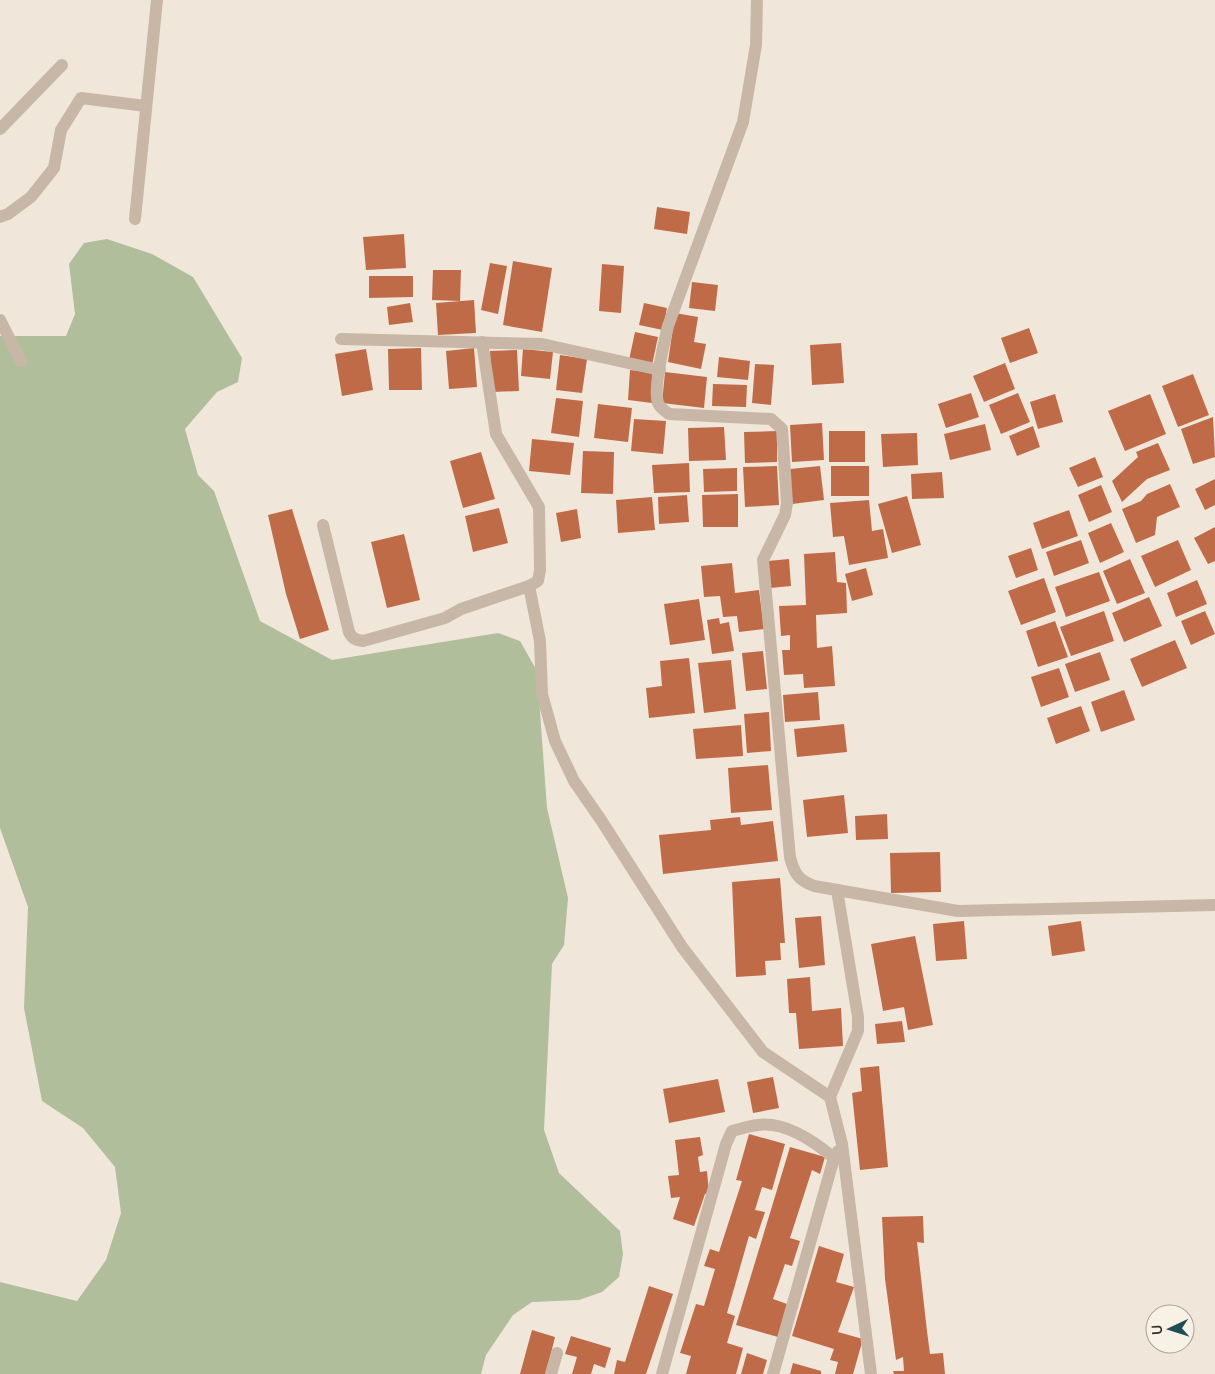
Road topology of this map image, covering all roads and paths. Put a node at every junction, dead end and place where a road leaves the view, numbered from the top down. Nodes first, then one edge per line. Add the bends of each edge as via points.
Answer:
1 (157, 0) edge
2 (757, 0) edge
3 (62, 65) dead end
4 (146, 106) junction
5 (0, 129) edge
6 (0, 217) edge
7 (134, 219) dead end
8 (0, 320) edge
9 (341, 339) dead end
10 (482, 342) junction
11 (21, 361) dead end
12 (660, 370) junction
13 (323, 525) dead end
14 (528, 586) junction
15 (837, 890) junction
16 (1215, 905) edge
17 (830, 1097) junction
18 (842, 1144) junction
19 (834, 1158) junction
20 (557, 1352) dead end
21 (551, 1374) edge
22 (662, 1374) edge
23 (773, 1374) edge
24 (872, 1374) edge

1 - 4 street
2 - 12 street via 756,45 743,122 668,326
3 - 5 street
4 - 6 street via 81,98 61,130 54,168 31,197
4 - 7 street
8 - 11 street
9 - 10 street
10 - 12 street via 542,344
10 - 14 street via 496,434 539,507 540,570 538,580
12 - 15 street via 657,401 669,414 771,419 782,429 787,503 785,515 763,560 790,857 802,882
13 - 14 street via 349,632 357,640 445,618 461,609
14 - 17 street via 540,641 542,694 555,741 574,781 682,948 763,1052
15 - 16 street via 958,912
15 - 17 street via 858,1031
17 - 18 street
18 - 19 street
18 - 24 street
19 - 22 street via 784,1127 759,1124 732,1131
19 - 23 street
20 - 21 street

